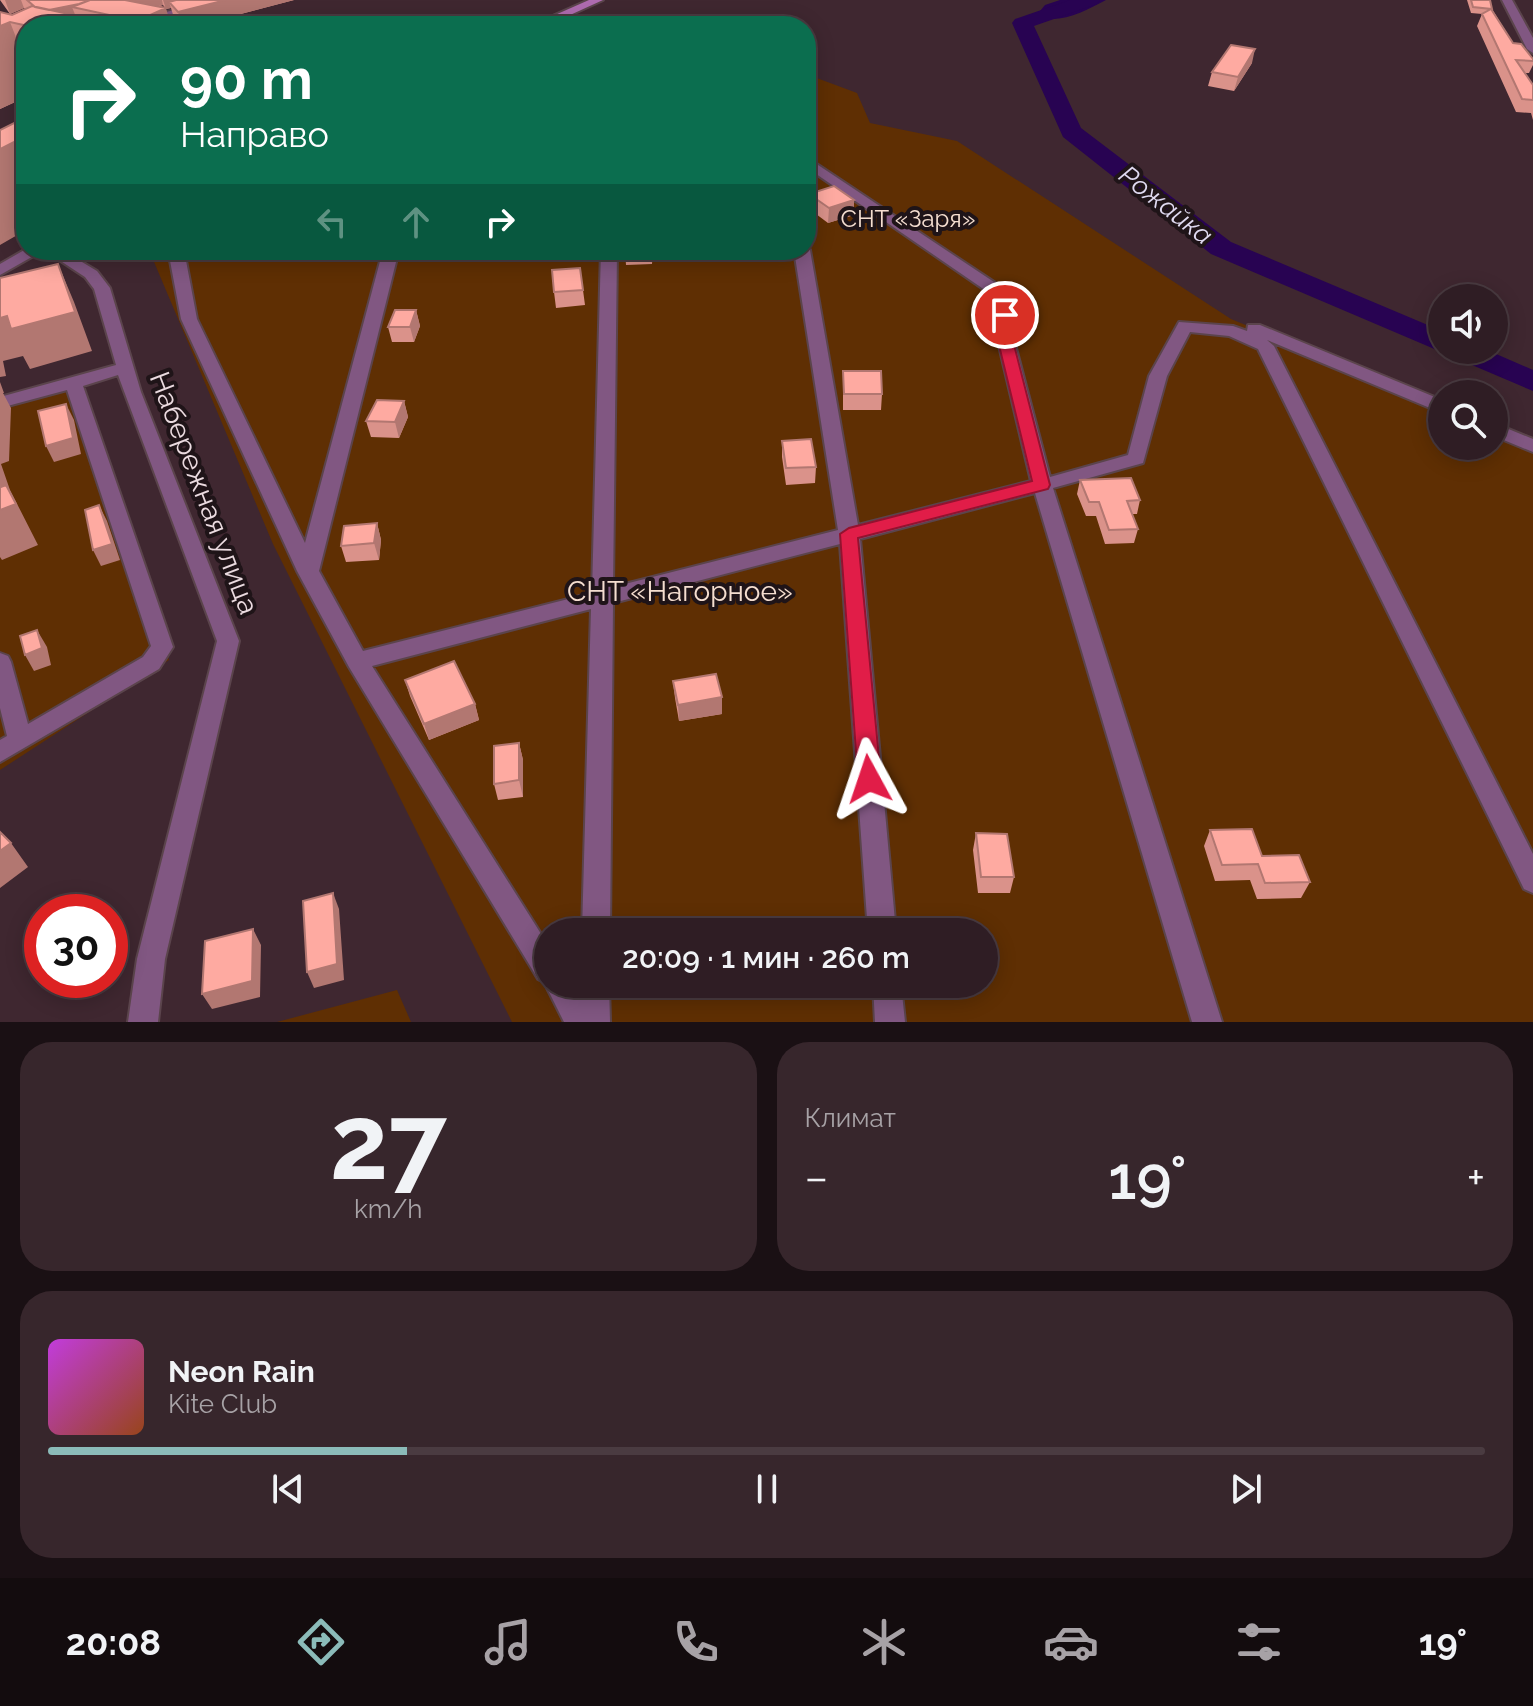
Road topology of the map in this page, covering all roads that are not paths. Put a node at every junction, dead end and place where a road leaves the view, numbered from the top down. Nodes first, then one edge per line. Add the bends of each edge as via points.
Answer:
1 (231, 0) edge
2 (598, 0) edge
3 (1507, 0) edge
4 (159, 16) edge
5 (565, 16) edge
6 (1533, 49) edge
7 (816, 168) edge
8 (18, 260) edge
9 (67, 260) edge
10 (178, 260) edge
11 (388, 260) edge
12 (609, 260) edge
13 (804, 260) edge
14 (0, 270) edge
15 (1227, 330) junction
16 (125, 368) junction
17 (73, 383) junction
18 (1428, 401) edge
19 (0, 403) edge
20 (1508, 435) edge
21 (1533, 446) edge
22 (1042, 485) junction
23 (849, 534) junction
24 (308, 571) junction
25 (602, 598) junction
26 (357, 661) junction
27 (0, 662) edge
28 (10, 747) edge
29 (1533, 881) edge
30 (596, 918) edge
31 (881, 918) edge
32 (534, 947) edge
33 (565, 998) edge
34 (595, 998) edge
35 (888, 998) edge
36 (143, 1019) edge
37 (580, 1022) edge
38 (595, 1022) edge
39 (890, 1022) edge
40 (1207, 1022) edge

1 - 4 street
2 - 5 street
3 - 6 street
7 - 22 street via 1006,297 1004,333
8 - 14 street
9 - 16 street, Набережная улица via 98,280
10 - 24 street via 189,319
11 - 24 street
12 - 25 street
13 - 23 street
15 - 18 street via 1231,319
15 - 22 street via 1185,326 1158,376 1136,459
15 - 29 street via 1265,346
16 - 17 street
16 - 36 street, Набережная улица via 228,641 151,959
17 - 19 street
17 - 28 street via 162,647 151,663
20 - 21 street
22 - 23 street
22 - 40 street
23 - 25 street
23 - 31 street
24 - 26 street
25 - 26 street
25 - 30 street
26 - 32 street
27 - 28 street
33 - 37 street
34 - 38 street
35 - 39 street

